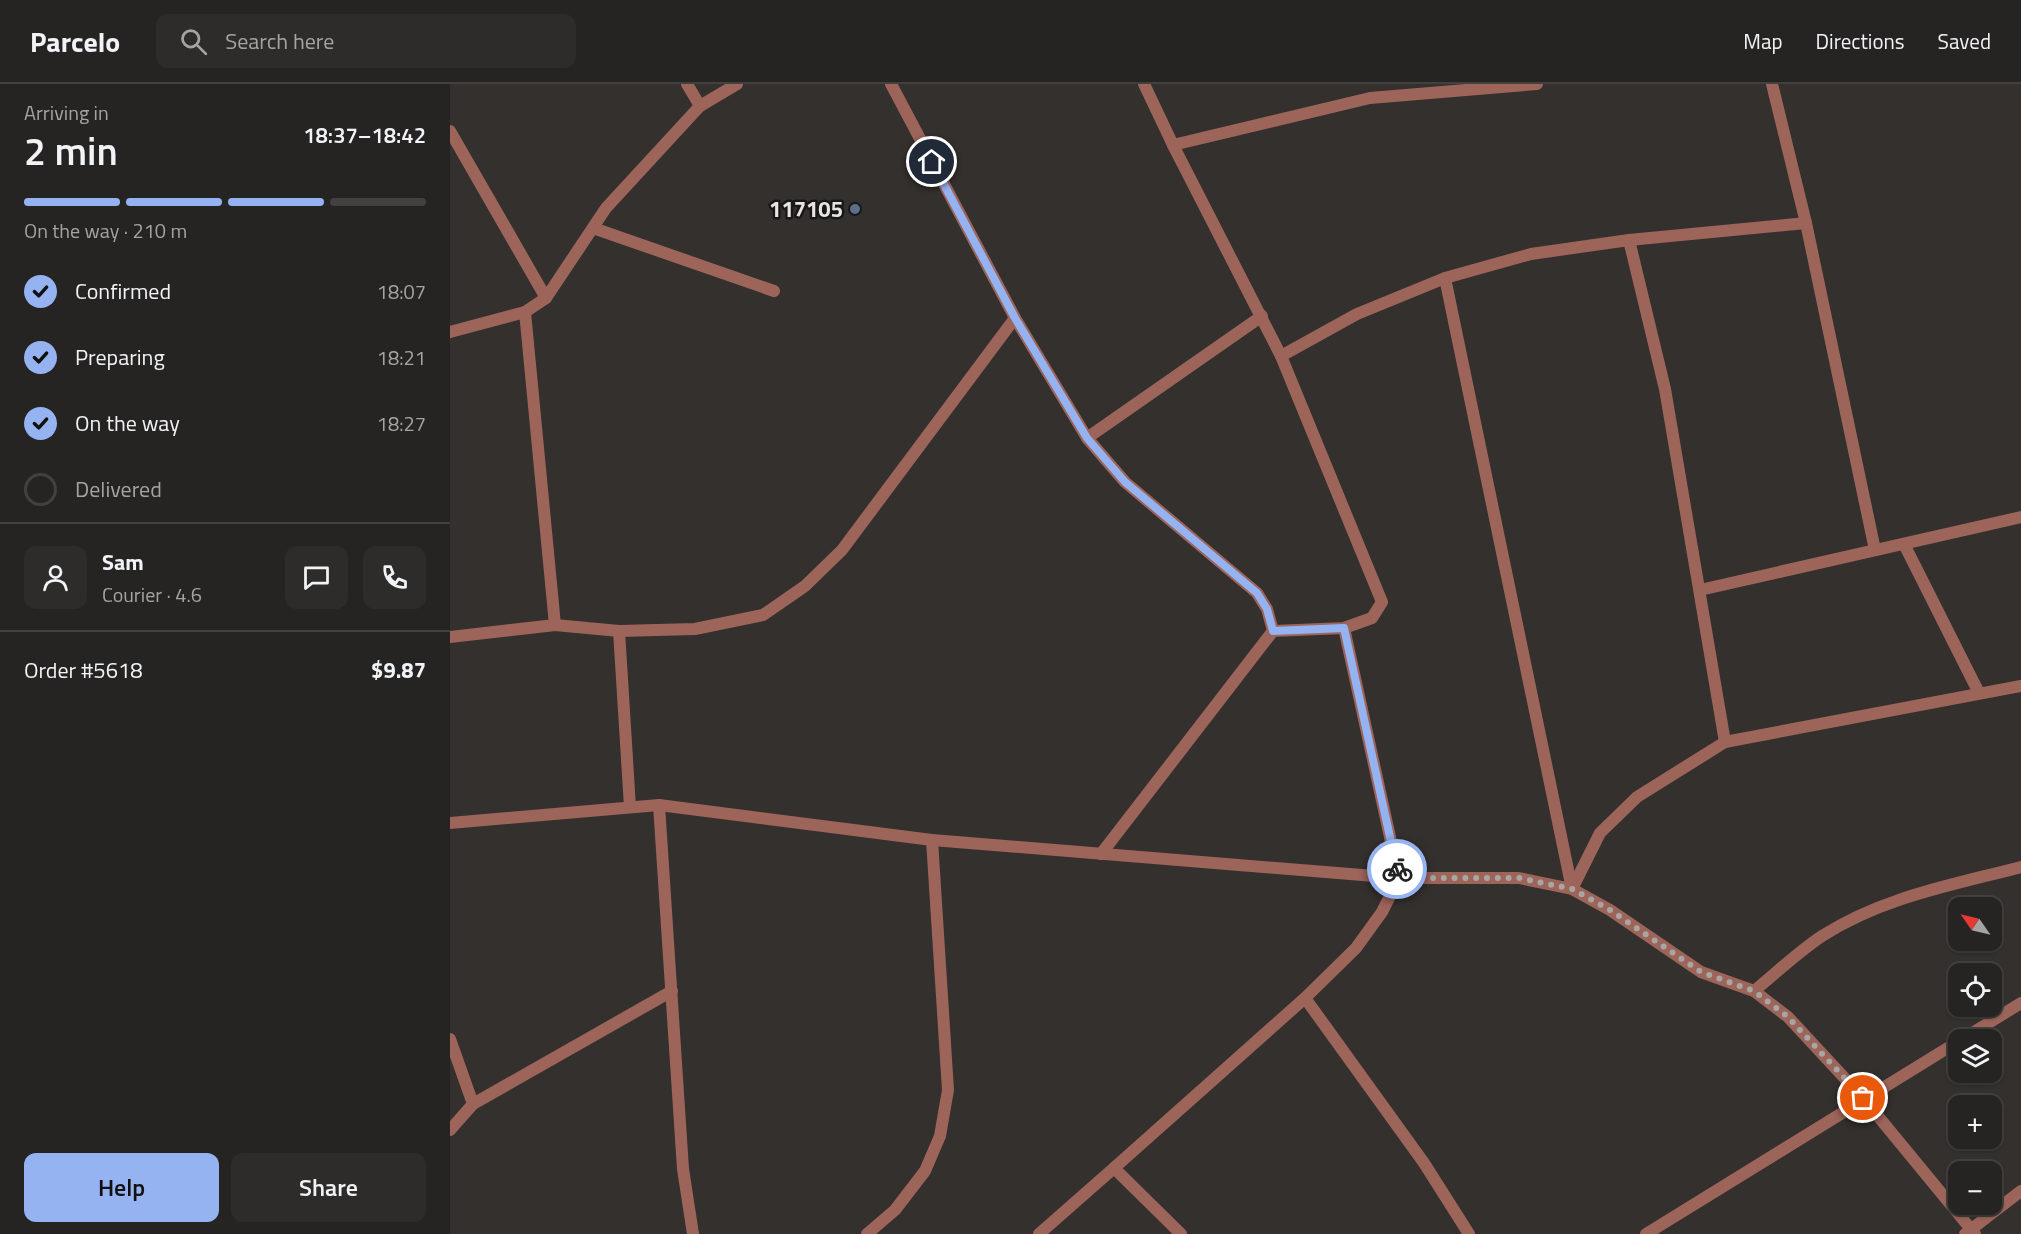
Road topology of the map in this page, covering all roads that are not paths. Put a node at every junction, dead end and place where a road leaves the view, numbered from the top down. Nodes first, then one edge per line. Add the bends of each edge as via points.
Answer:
1 (687, 84) edge
2 (737, 84) edge
3 (891, 84) edge
4 (1144, 84) edge
5 (1537, 84) edge
6 (1772, 84) edge
7 (700, 106) junction
8 (450, 131) edge
9 (1173, 145) junction
10 (1806, 223) junction
11 (593, 228) junction
12 (1629, 240) junction
13 (1445, 279) junction
14 (774, 291) dead end
15 (546, 297) junction
16 (525, 312) junction
17 (1262, 316) junction
18 (1015, 318) junction
19 (450, 332) edge
20 (1281, 356) junction
21 (1087, 438) junction
22 (2021, 517) edge
23 (1904, 544) junction
24 (1875, 550) junction
25 (1700, 590) junction
26 (555, 625) junction
27 (1344, 628) junction
28 (619, 631) junction
29 (1273, 631) junction
30 (450, 637) edge
31 (2021, 686) edge
32 (1979, 693) junction
33 (1725, 742) junction
34 (659, 805) junction
35 (630, 807) junction
36 (450, 823) edge
37 (932, 840) junction
38 (1101, 854) junction
39 (2021, 867) edge
40 (1399, 878) junction
41 (1572, 889) junction
42 (672, 991) junction
43 (1754, 991) junction
44 (1305, 998) junction
45 (2021, 1003) edge
46 (1978, 1029) edge
47 (450, 1039) edge
48 (1948, 1047) edge
49 (1863, 1098) junction
50 (473, 1104) junction
51 (450, 1130) edge
52 (1113, 1168) junction
53 (2021, 1191) edge
54 (1971, 1233) edge
55 (693, 1234) edge
56 (867, 1234) edge
57 (1039, 1234) edge
58 (1181, 1234) edge
59 (1469, 1234) edge
60 (1646, 1234) edge

1 - 7 street
2 - 7 street
3 - 18 street
4 - 9 street
5 - 9 street via 1370,98
6 - 10 street
7 - 11 street via 606,208
8 - 15 street
9 - 17 street
10 - 12 street
10 - 24 street
11 - 14 street
11 - 15 street
12 - 13 street via 1531,254
12 - 25 street via 1665,389
13 - 20 street via 1357,314
13 - 41 street
15 - 16 street
16 - 19 street
16 - 26 street
17 - 20 street
17 - 21 street
18 - 21 street
18 - 28 street via 842,550 806,586 763,615 695,629
20 - 27 street via 1382,602 1372,618
21 - 29 street via 1125,482 1257,593 1267,609
22 - 23 street
23 - 24 street
23 - 32 street
24 - 25 street
25 - 33 street
26 - 28 street
26 - 30 street
27 - 29 street
27 - 40 street
28 - 35 street
29 - 38 street
31 - 32 street
32 - 33 street
33 - 41 street via 1637,797 1600,833
34 - 35 street
34 - 37 street
34 - 42 street
35 - 36 street
37 - 38 street
37 - 56 street via 948,1090 940,1136 925,1171 895,1209
38 - 40 street
39 - 43 street via 1900,898 1862,914 1821,937
40 - 41 street via 1519,878
40 - 44 street via 1382,912 1356,948
41 - 43 street via 1701,972
42 - 50 street
42 - 55 street via 683,1168
43 - 49 street via 1788,1017
44 - 52 street
44 - 59 street
45 - 46 street
47 - 50 street
48 - 49 street
49 - 54 street
49 - 60 street
50 - 51 street
52 - 57 street
52 - 58 street
53 - 54 street

